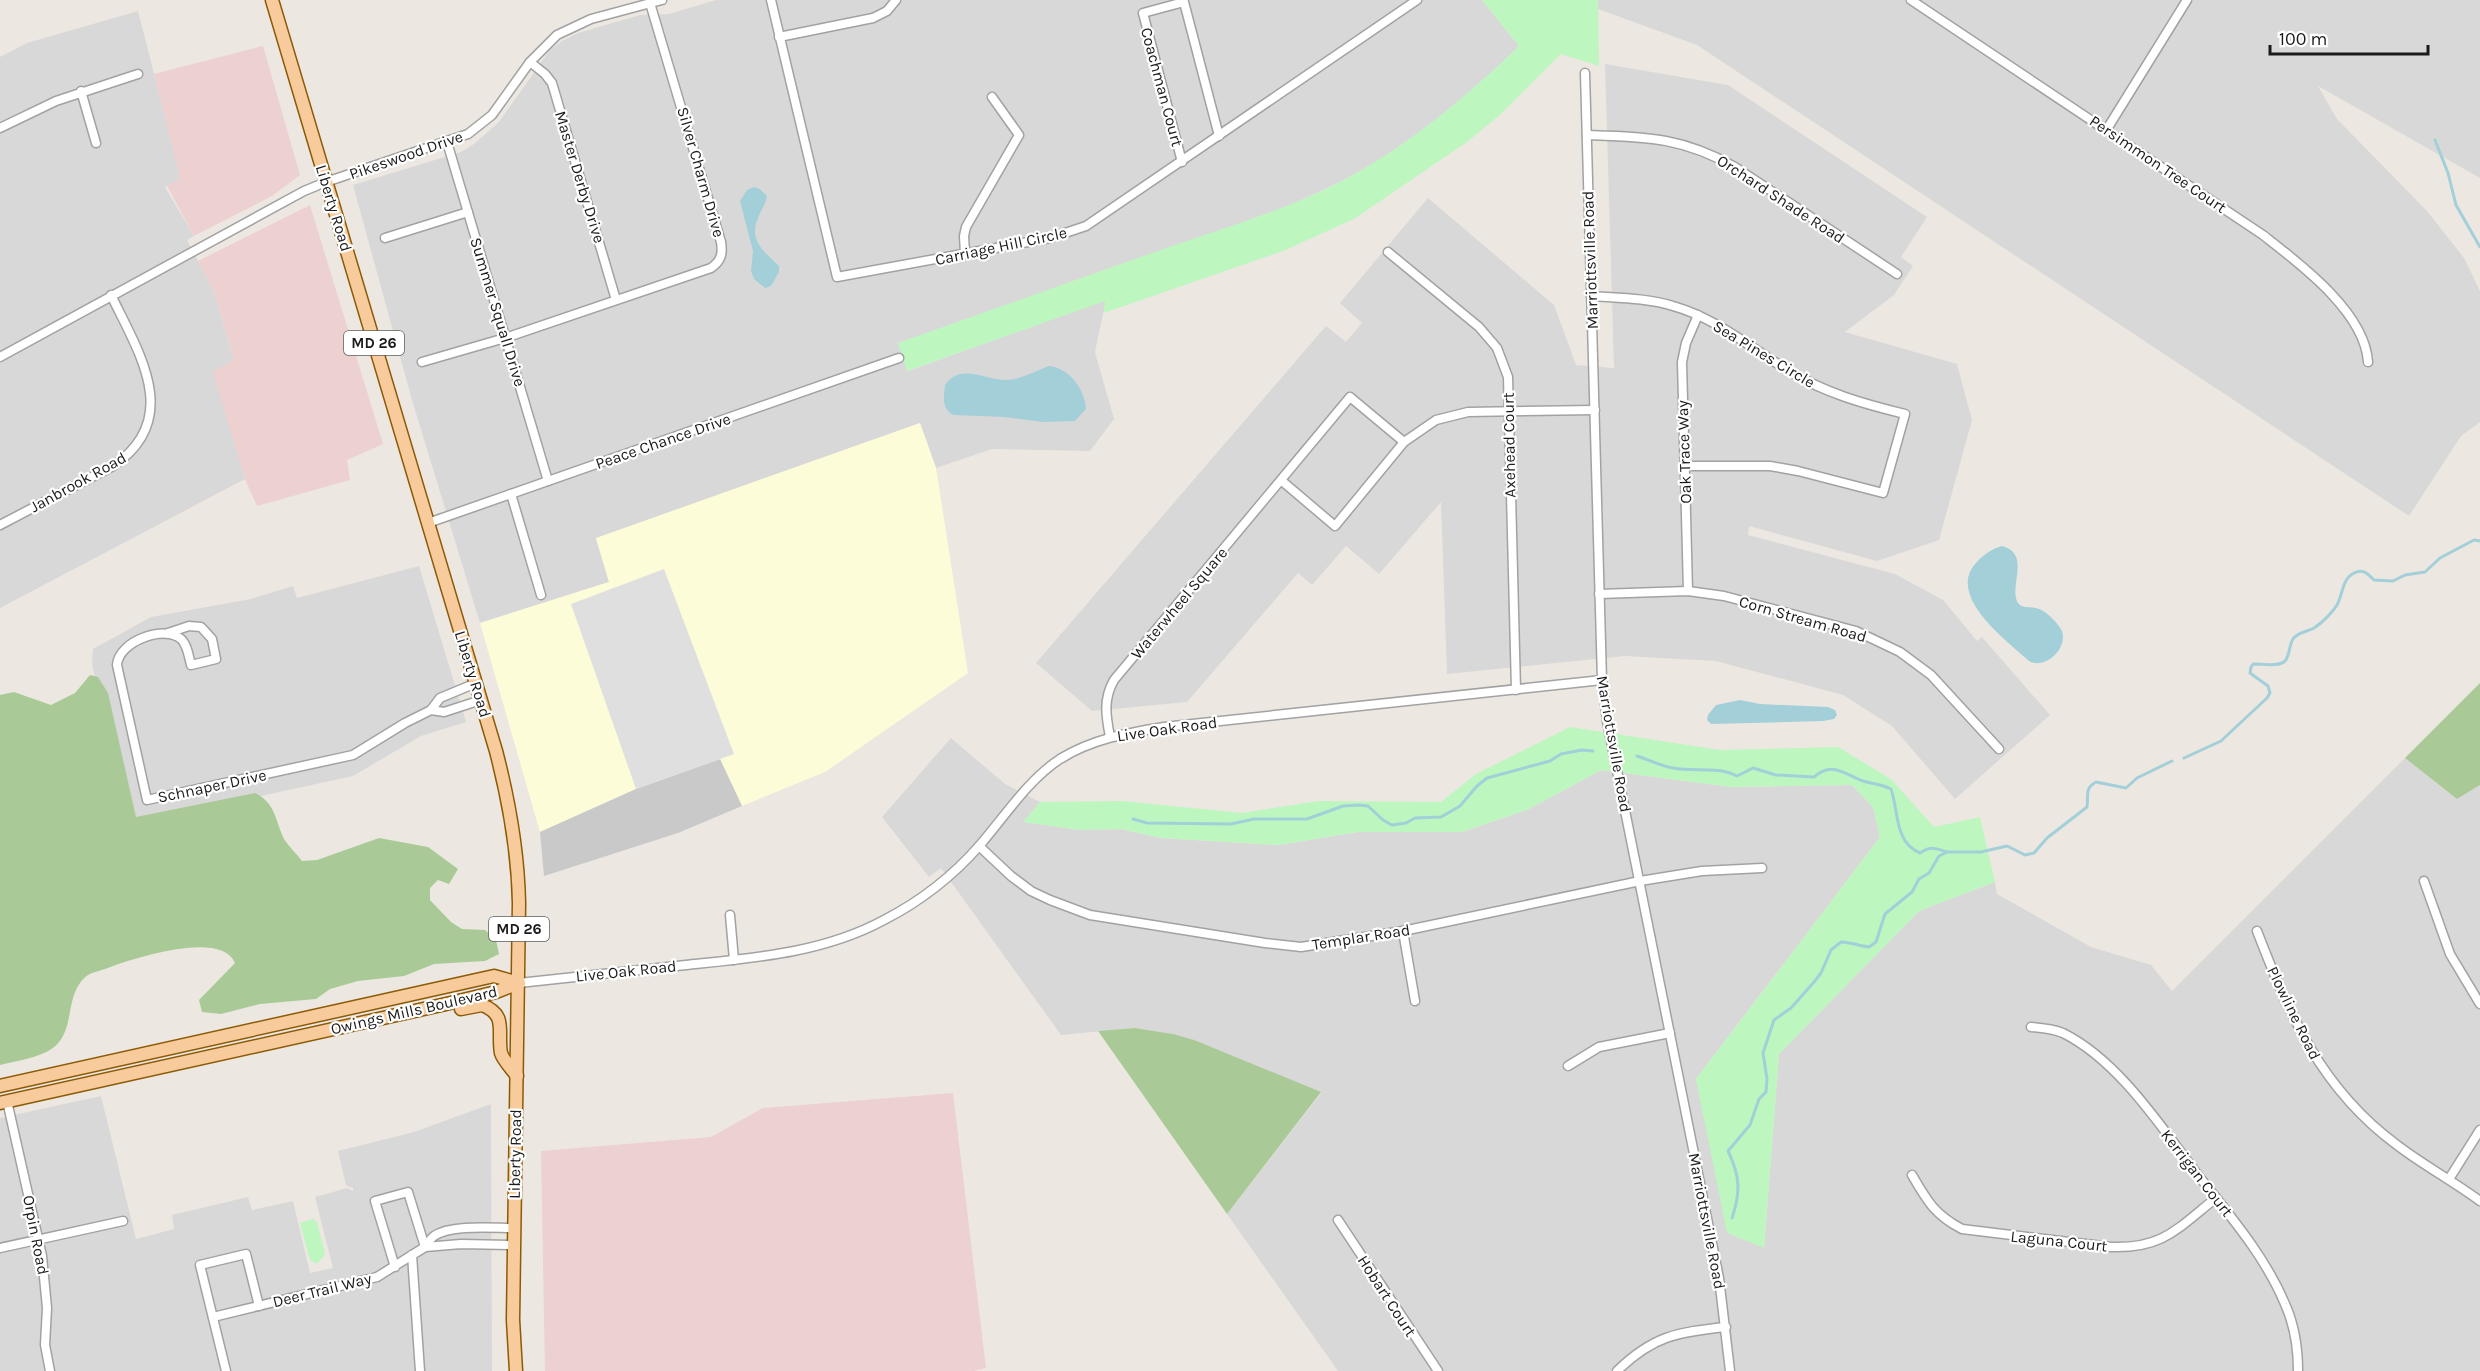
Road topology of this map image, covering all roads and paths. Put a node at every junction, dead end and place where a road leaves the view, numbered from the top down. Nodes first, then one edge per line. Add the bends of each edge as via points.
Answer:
1 (272, 0) edge
2 (662, 0) edge
3 (771, 0) edge
4 (896, 0) edge
5 (1417, 0) edge
6 (1911, 0) edge
7 (2187, 0) edge
8 (650, 3) junction
9 (779, 37) junction
10 (530, 63) junction
11 (1585, 72) dead end
12 (138, 74) dead end
13 (81, 91) junction
14 (992, 97) dead end
15 (0, 128) edge
16 (2107, 129) junction
17 (1587, 135) junction
18 (1219, 136) junction
19 (447, 142) junction
20 (96, 143) dead end
21 (1182, 162) junction
22 (326, 182) junction
23 (468, 212) junction
24 (385, 238) dead end
25 (1388, 252) dead end
26 (965, 254) junction
27 (1897, 274) dead end
28 (111, 295) junction
29 (1591, 296) junction
30 (616, 300) junction
31 (1698, 315) junction
32 (505, 338) junction
33 (0, 357) edge
34 (899, 358) dead end
35 (422, 362) dead end
36 (2368, 362) dead end
37 (1508, 410) junction
38 (1595, 410) junction
39 (1404, 442) junction
40 (1685, 466) junction
41 (548, 481) junction
42 (1282, 481) junction
43 (511, 494) junction
44 (428, 523) junction
45 (0, 525) edge
46 (1688, 591) junction
47 (541, 594) dead end
48 (1599, 594) junction
49 (168, 633) junction
50 (1602, 680) junction
51 (476, 683) junction
52 (1516, 690) junction
53 (481, 700) junction
54 (431, 710) junction
55 (1110, 737) junction
56 (1999, 749) dead end
57 (979, 846) junction
58 (1762, 868) dead end
59 (1640, 881) junction
60 (2424, 881) dead end
61 (730, 915) dead end
62 (1403, 931) junction
63 (2257, 931) dead end
64 (734, 960) junction
65 (519, 983) junction
66 (1415, 1001) dead end
67 (446, 1004) junction
68 (2480, 1004) edge
69 (2031, 1027) dead end
70 (1670, 1033) junction
71 (1568, 1066) dead end
72 (517, 1076) junction
73 (0, 1086) edge
74 (3, 1102) edge
75 (2480, 1130) edge
76 (1912, 1175) dead end
77 (2449, 1179) junction
78 (2216, 1198) junction
79 (2480, 1201) edge
80 (1338, 1220) dead end
81 (123, 1221) dead end
82 (514, 1228) junction
83 (39, 1239) junction
84 (514, 1245) junction
85 (425, 1247) junction
86 (0, 1248) edge
87 (412, 1255) junction
88 (395, 1267) junction
89 (259, 1306) junction
90 (213, 1317) junction
91 (1726, 1327) junction
92 (50, 1371) edge
93 (226, 1371) edge
94 (420, 1371) edge
95 (516, 1371) edge
96 (1438, 1371) edge
97 (1617, 1371) edge
98 (1730, 1371) edge
99 (2298, 1371) edge

1 - 22 main road, Liberty Road / MD 26
2 - 8 street, Pikeswood Drive
3 - 9 street, Carriage Hill Circle
4 - 9 street via 887,11 873,18
5 - 18 street, Carriage Hill Circle
6 - 16 street, Persimmon Tree Court
7 - 16 street
8 - 10 street, Pikeswood Drive via 574,26 557,35
8 - 30 street, Silver Charm Drive via 722,251 711,268
9 - 26 street, Carriage Hill Circle via 837,277
10 - 19 street, Pikeswood Drive via 492,116 468,134
10 - 30 street, Master Derby Drive via 552,83
11 - 17 street, Marriottsville Road
12 - 13 street
13 - 15 street
13 - 20 street
14 - 26 street via 1019,135 966,227
16 - 36 street, Persimmon Tree Court via 2288,254 2355,324 2365,340
17 - 27 street, Orchard Shade Road via 1656,138 1712,154
17 - 29 street, Marriottsville Road
18 - 21 street, Carriage Hill Circle
18 - 21 street, Coachman Court via 1184,2 1143,13
19 - 22 street, Pikeswood Drive
19 - 23 street, Summer Squall Drive
21 - 26 street, Carriage Hill Circle via 1086,226 1050,238
22 - 28 street, Pikeswood Drive
22 - 44 main road, Liberty Road / MD 26
23 - 24 street
23 - 32 street, Summer Squall Drive
25 - 37 street, Axehead Court via 1479,327 1497,348 1508,377
28 - 33 street, Pikeswood Drive
28 - 45 street, Janbrook Road via 138,350 151,391 146,433 128,456 113,466
29 - 31 street, Sea Pines Circle via 1643,299
29 - 38 street, Marriottsville Road
30 - 32 street, Silver Charm Drive
31 - 40 street, Oak Trace Way via 1682,362
31 - 40 street, Sea Pines Circle via 1816,386 1905,414 1883,493 1770,466
32 - 35 street, Silver Charm Drive
32 - 41 street, Summer Squall Drive
34 - 41 street, Peace Chance Drive
37 - 38 street
37 - 39 street via 1468,412 1437,420
37 - 52 street, Axehead Court
38 - 48 street, Marriottsville Road
39 - 42 street via 1335,526
39 - 42 street, Waterwheel Square via 1350,397
40 - 46 street, Oak Trace Way
41 - 43 street, Peace Chance Drive
42 - 55 street, Waterwheel Square via 1114,680 1106,705
43 - 44 street, Peace Chance Drive
43 - 47 street
44 - 51 main road, Liberty Road / MD 26
46 - 48 street, Corn Stream Road
46 - 56 street, Corn Stream Road via 1724,596 1856,631 1900,652 1931,675
48 - 50 street, Marriottsville Road
49 - 49 street, Schnaper Drive via 184,642 191,665 216,658 212,639 201,627 189,626
49 - 54 street, Schnaper Drive via 129,643 118,656 147,800 353,755
50 - 52 street, Live Oak Road
50 - 59 street, Marriottsville Road
51 - 53 main road, Liberty Road / MD 26
51 - 54 street, Schnaper Drive via 440,698
52 - 55 street, Live Oak Road
53 - 54 street, Schnaper Drive via 444,712
53 - 65 main road, Liberty Road / MD 26 via 513,830 519,890
55 - 57 street, Live Oak Road via 1073,752 1048,768
57 - 62 street, Templar Road via 1031,891 1090,915 1301,947
57 - 64 street, Live Oak Road via 939,885 866,929 806,949
58 - 59 street, Templar Road
59 - 62 street, Templar Road
59 - 70 street, Marriottsville Road
60 - 68 street via 2450,954
61 - 64 street
62 - 66 street
63 - 77 street, Plowline Road via 2289,1010 2322,1070 2363,1117
64 - 65 street, Live Oak Road
65 - 67 main road, Owings Mills Boulevard
65 - 72 main road, Liberty Road / MD 26
65 - 73 main road, Owings Mills Boulevard via 494,976
67 - 72 main road via 454,1010 482,1005 493,1011 501,1023 501,1055
67 - 74 main road, Owings Mills Boulevard
69 - 78 street, Kerrigan Court via 2064,1034 2108,1067 2141,1102
70 - 71 street via 1599,1047
70 - 91 street, Marriottsville Road
72 - 82 main road, Liberty Road / MD 26
74 - 83 street, Orpin Road
75 - 77 street
76 - 78 street, Laguna Court via 1929,1205 1944,1220 1962,1229 2111,1247 2133,1248 2167,1237
77 - 79 street, Plowline Road
78 - 99 street, Kerrigan Court via 2256,1252 2286,1306
80 - 96 street, Hobart Court
81 - 83 street
82 - 84 main road, Liberty Road / MD 26
82 - 85 street, Deer Trail Way via 445,1232 434,1236
83 - 86 street
83 - 92 street, Orpin Road
84 - 85 street, Deer Trail Way
84 - 95 main road, Liberty Road / MD 26
85 - 87 street, Deer Trail Way
85 - 88 street via 408,1192 375,1201
87 - 88 street, Deer Trail Way
87 - 94 street
88 - 89 street, Deer Trail Way via 369,1279
89 - 90 street, Deer Trail Way
89 - 90 street via 246,1254 200,1265
90 - 93 street
91 - 97 street via 1660,1339 1634,1354
91 - 98 street, Marriottsville Road

